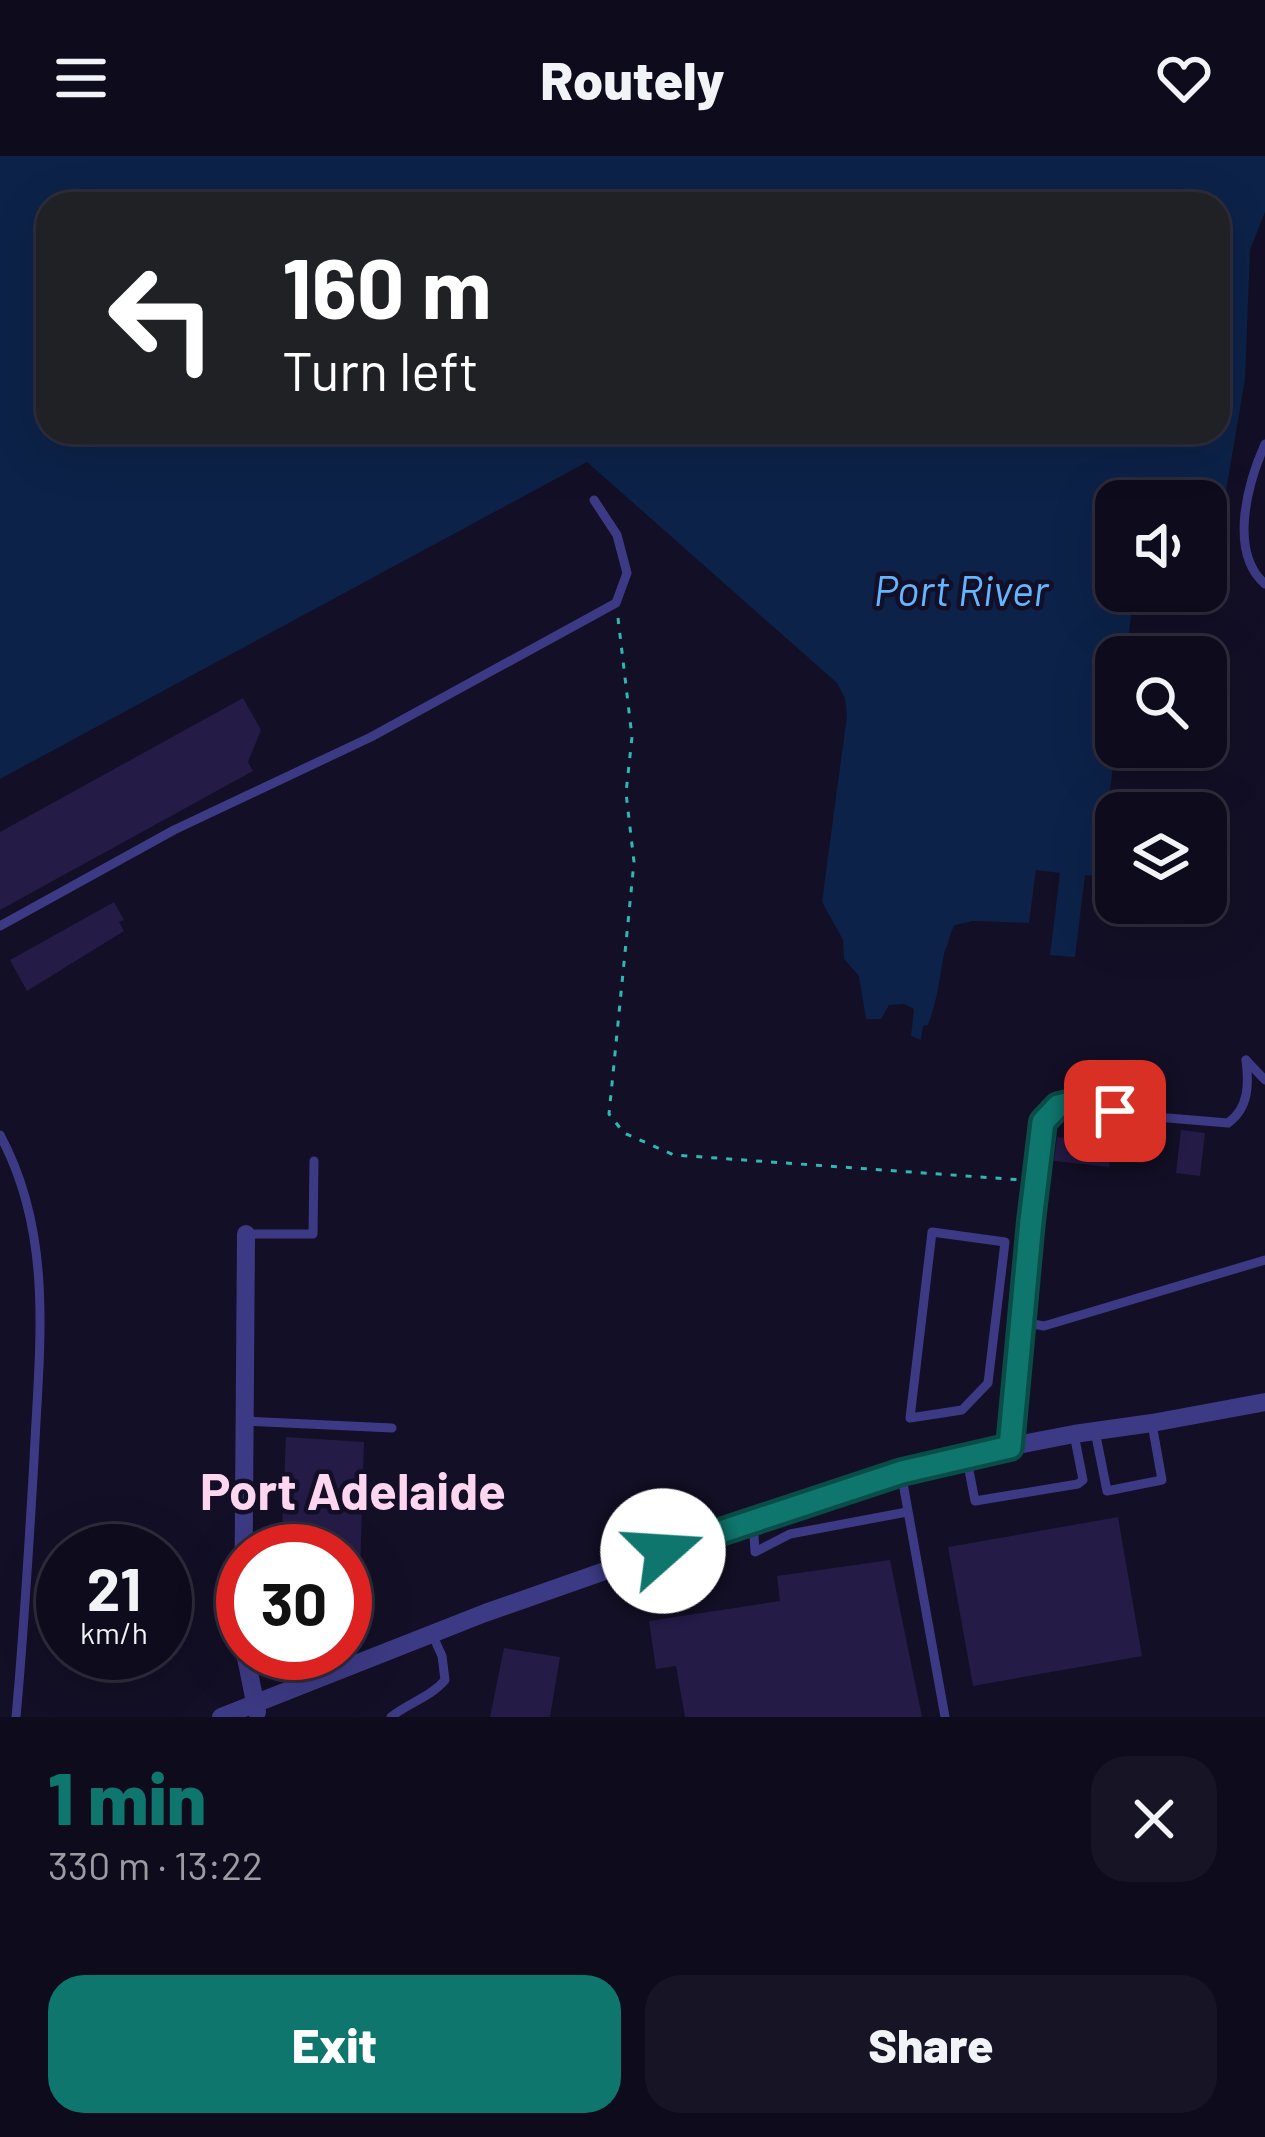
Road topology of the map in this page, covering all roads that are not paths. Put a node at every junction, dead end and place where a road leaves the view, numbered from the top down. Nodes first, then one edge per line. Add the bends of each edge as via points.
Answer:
1 (1265, 444) edge
2 (594, 500) dead end
3 (1265, 584) edge
4 (0, 926) edge
5 (1265, 1080) edge
6 (1144, 1116) junction
7 (0, 1135) edge
8 (1151, 1153) dead end
9 (314, 1161) dead end
10 (246, 1234) joint
11 (1004, 1250) junction
12 (1029, 1254) junction
13 (1265, 1260) edge
14 (1022, 1322) junction
15 (1265, 1402) edge
16 (244, 1421) junction
17 (1152, 1424) junction
18 (392, 1428) dead end
19 (1095, 1432) junction
20 (1074, 1434) junction
21 (1010, 1447) junction
22 (966, 1455) junction
23 (902, 1472) junction
24 (907, 1512) junction
25 (752, 1520) junction
26 (244, 1524) edge
27 (432, 1634) junction
28 (251, 1680) edge
29 (257, 1711) edge
30 (16, 1717) edge
31 (221, 1717) edge
32 (392, 1717) edge
33 (945, 1717) edge

1 - 3 lane via 1245,518 1249,561
2 - 4 lane via 627,573 616,603
5 - 6 lane via 1246,1060 1245,1101 1228,1123
6 - 8 lane via 1154,1130
6 - 12 lane via 1071,1103 1043,1122
7 - 30 lane via 32,1219 40,1283
9 - 10 lane via 314,1234
10 - 16 street
11 - 11 lane via 1005,1242 932,1232 910,1418 962,1410 988,1383
11 - 12 lane
12 - 14 lane
13 - 14 lane via 1044,1326
14 - 21 lane
15 - 17 street
16 - 18 lane
16 - 26 street
17 - 19 street
17 - 19 lane via 1162,1480 1107,1491
19 - 20 street
20 - 21 street
20 - 22 lane via 1078,1484 975,1501
21 - 22 street
22 - 23 street
23 - 24 lane
23 - 25 street
24 - 25 lane via 790,1534 755,1552
24 - 33 lane
25 - 27 street
27 - 29 street
27 - 32 lane via 445,1680
28 - 29 street
29 - 31 street

